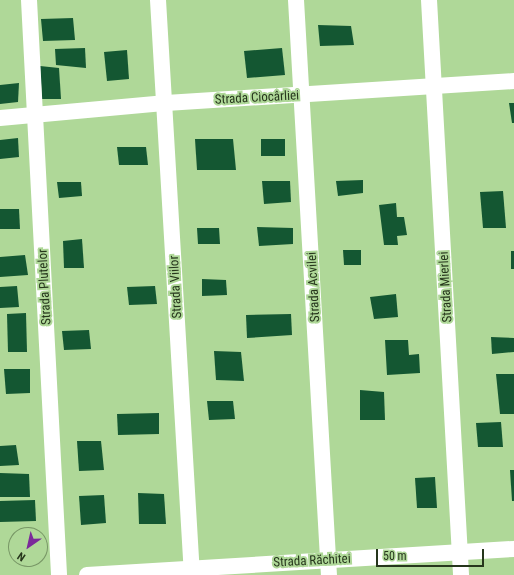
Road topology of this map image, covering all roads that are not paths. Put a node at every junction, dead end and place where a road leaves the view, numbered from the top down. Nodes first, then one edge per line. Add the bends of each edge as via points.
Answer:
1 (29, 0) edge
2 (158, 0) edge
3 (296, 0) edge
4 (429, 0) edge
5 (514, 81) edge
6 (435, 88) junction
7 (303, 95) junction
8 (166, 103) junction
9 (37, 115) junction
10 (0, 118) edge
11 (514, 549) edge
12 (460, 551) junction
13 (329, 568) edge
14 (192, 571) edge
15 (59, 575) edge
16 (87, 575) edge
17 (461, 575) edge

1 - 9 street, Strada Plutelor
2 - 8 street, Strada Viilor
3 - 7 street, Strada Acvilei
4 - 6 street, Strada Mierlei
5 - 6 street, Strada Ciocârliei
6 - 7 street, Strada Ciocârliei
6 - 12 street, Strada Mierlei
7 - 8 street, Strada Ciocârliei
7 - 13 street, Strada Acvilei
8 - 9 street, Strada Ciocârliei
8 - 14 street, Strada Viilor
9 - 10 street, Strada Ciocârliei
9 - 15 street, Strada Plutelor
11 - 12 street, Strada Răchitei
12 - 13 street, Strada Răchitei
12 - 17 street, Strada Mierlei
13 - 14 street, Strada Răchitei
14 - 16 street, Strada Răchitei

